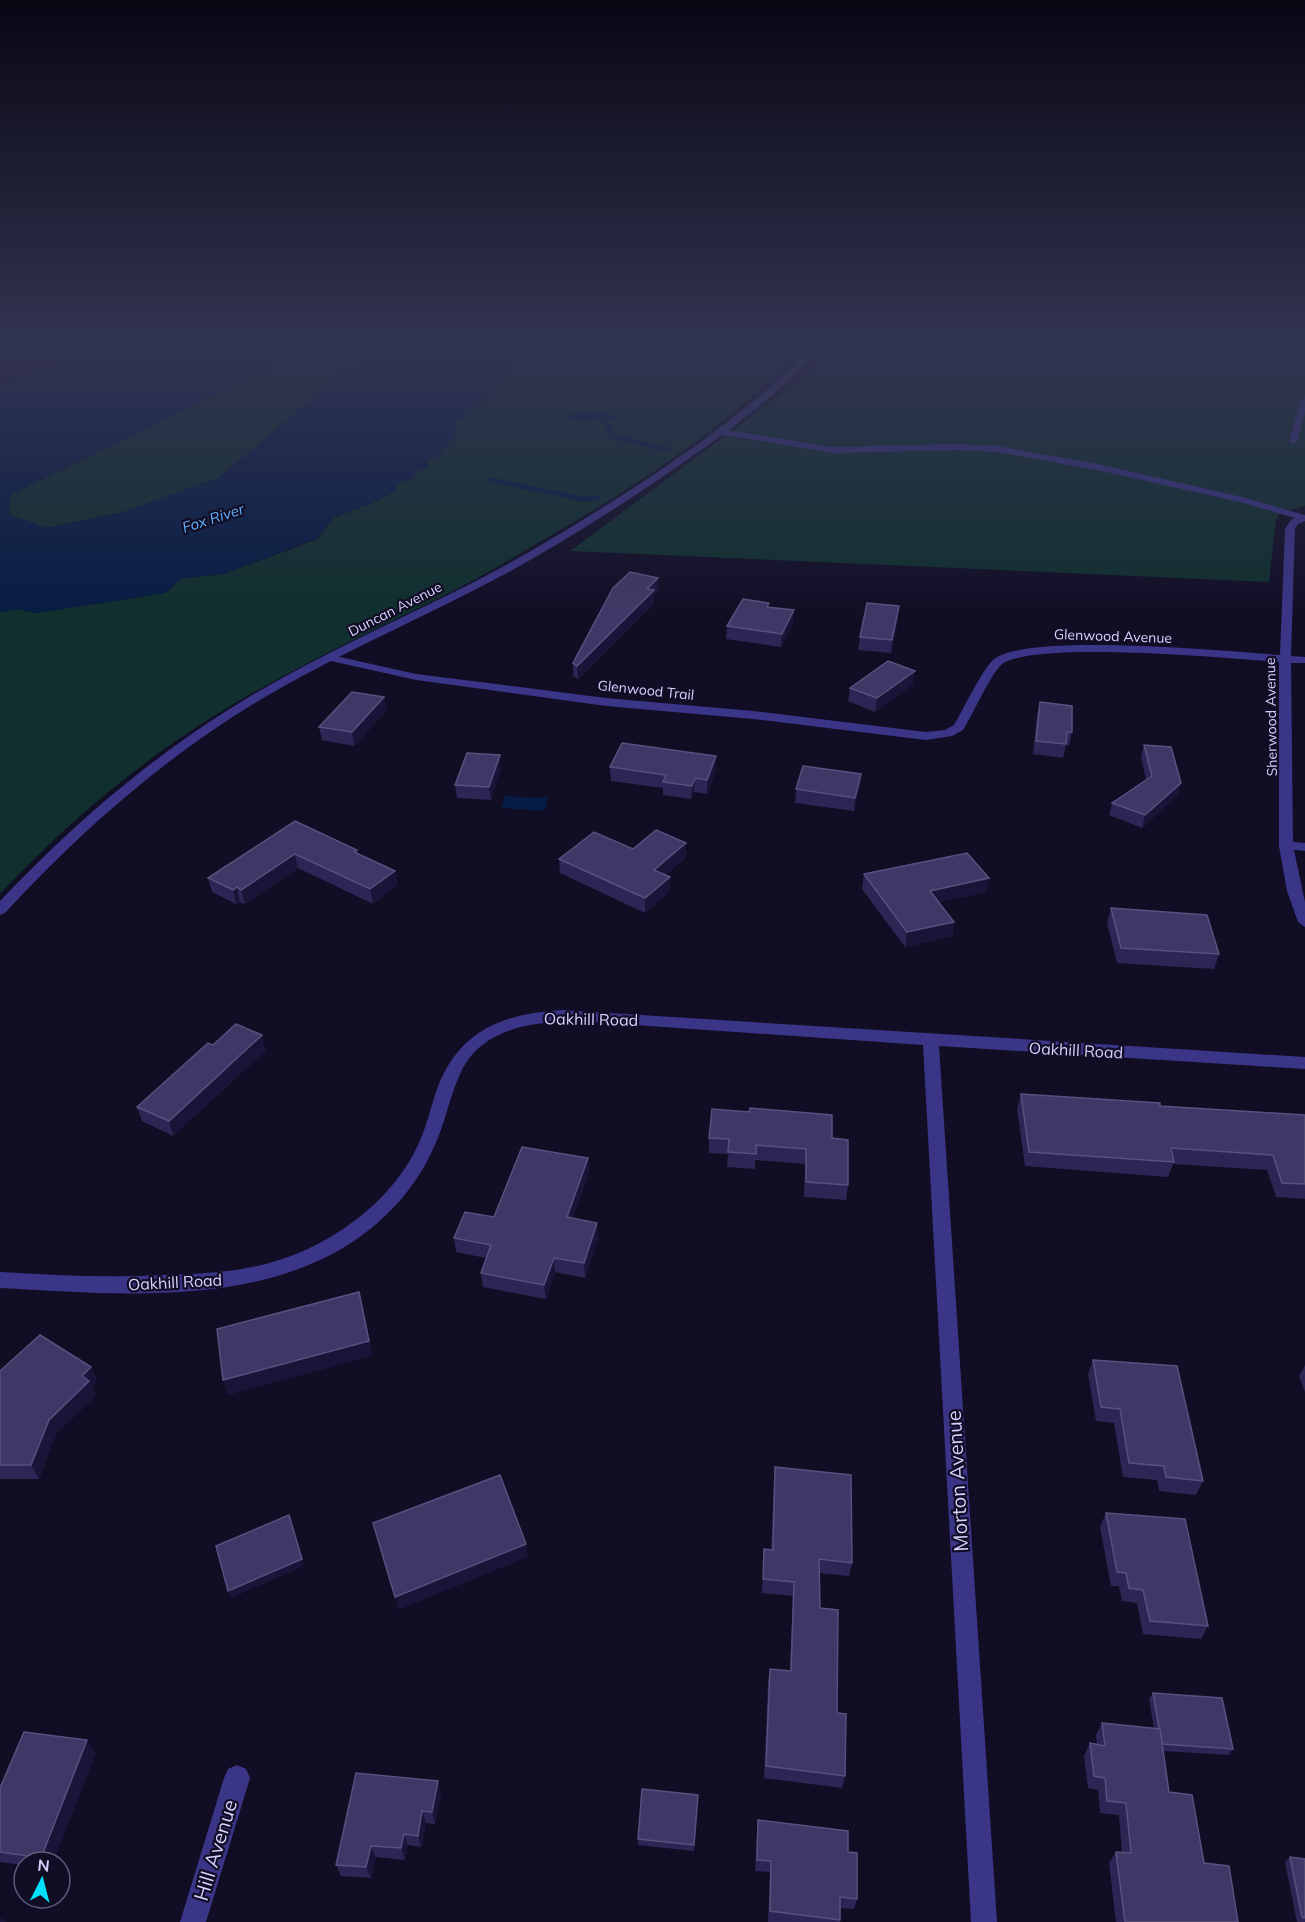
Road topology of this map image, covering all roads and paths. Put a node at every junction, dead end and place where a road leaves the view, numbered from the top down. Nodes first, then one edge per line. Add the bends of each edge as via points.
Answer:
1 (713, 438) edge
2 (756, 438) edge
3 (1294, 438) edge
4 (1293, 441) dead end
5 (1305, 518) edge
6 (331, 658) junction
7 (1285, 659) junction
8 (1305, 660) edge
9 (959, 727) joint
10 (1286, 846) junction
11 (1305, 847) edge
12 (0, 910) edge
13 (1305, 922) edge
14 (931, 1041) junction
15 (1305, 1063) edge
16 (0, 1280) edge
17 (237, 1778) dead end
18 (193, 1922) edge
19 (984, 1922) edge

1 - 6 street, Duncan Avenue via 583,526
2 - 5 street via 833,450 998,449 1102,468
3 - 4 street
5 - 7 street, Sherwood Avenue via 1294,522 1290,529
6 - 9 street, Glenwood Trail via 426,679 900,735 926,736
6 - 12 street, Duncan Avenue via 225,717 144,774 62,845
7 - 8 street, Glenwood Avenue
7 - 9 street, Glenwood Avenue via 1084,648 1022,653 997,662
7 - 10 street, Sherwood Avenue
10 - 11 street
10 - 13 street, Sherwood Avenue via 1294,891
14 - 15 street, Oakhill Road
14 - 16 street, Oakhill Road via 577,1016 517,1022 483,1036 460,1058 412,1172 374,1215 328,1247 285,1266 238,1279 124,1285
14 - 19 street, Morton Avenue
17 - 18 street, Hill Avenue

